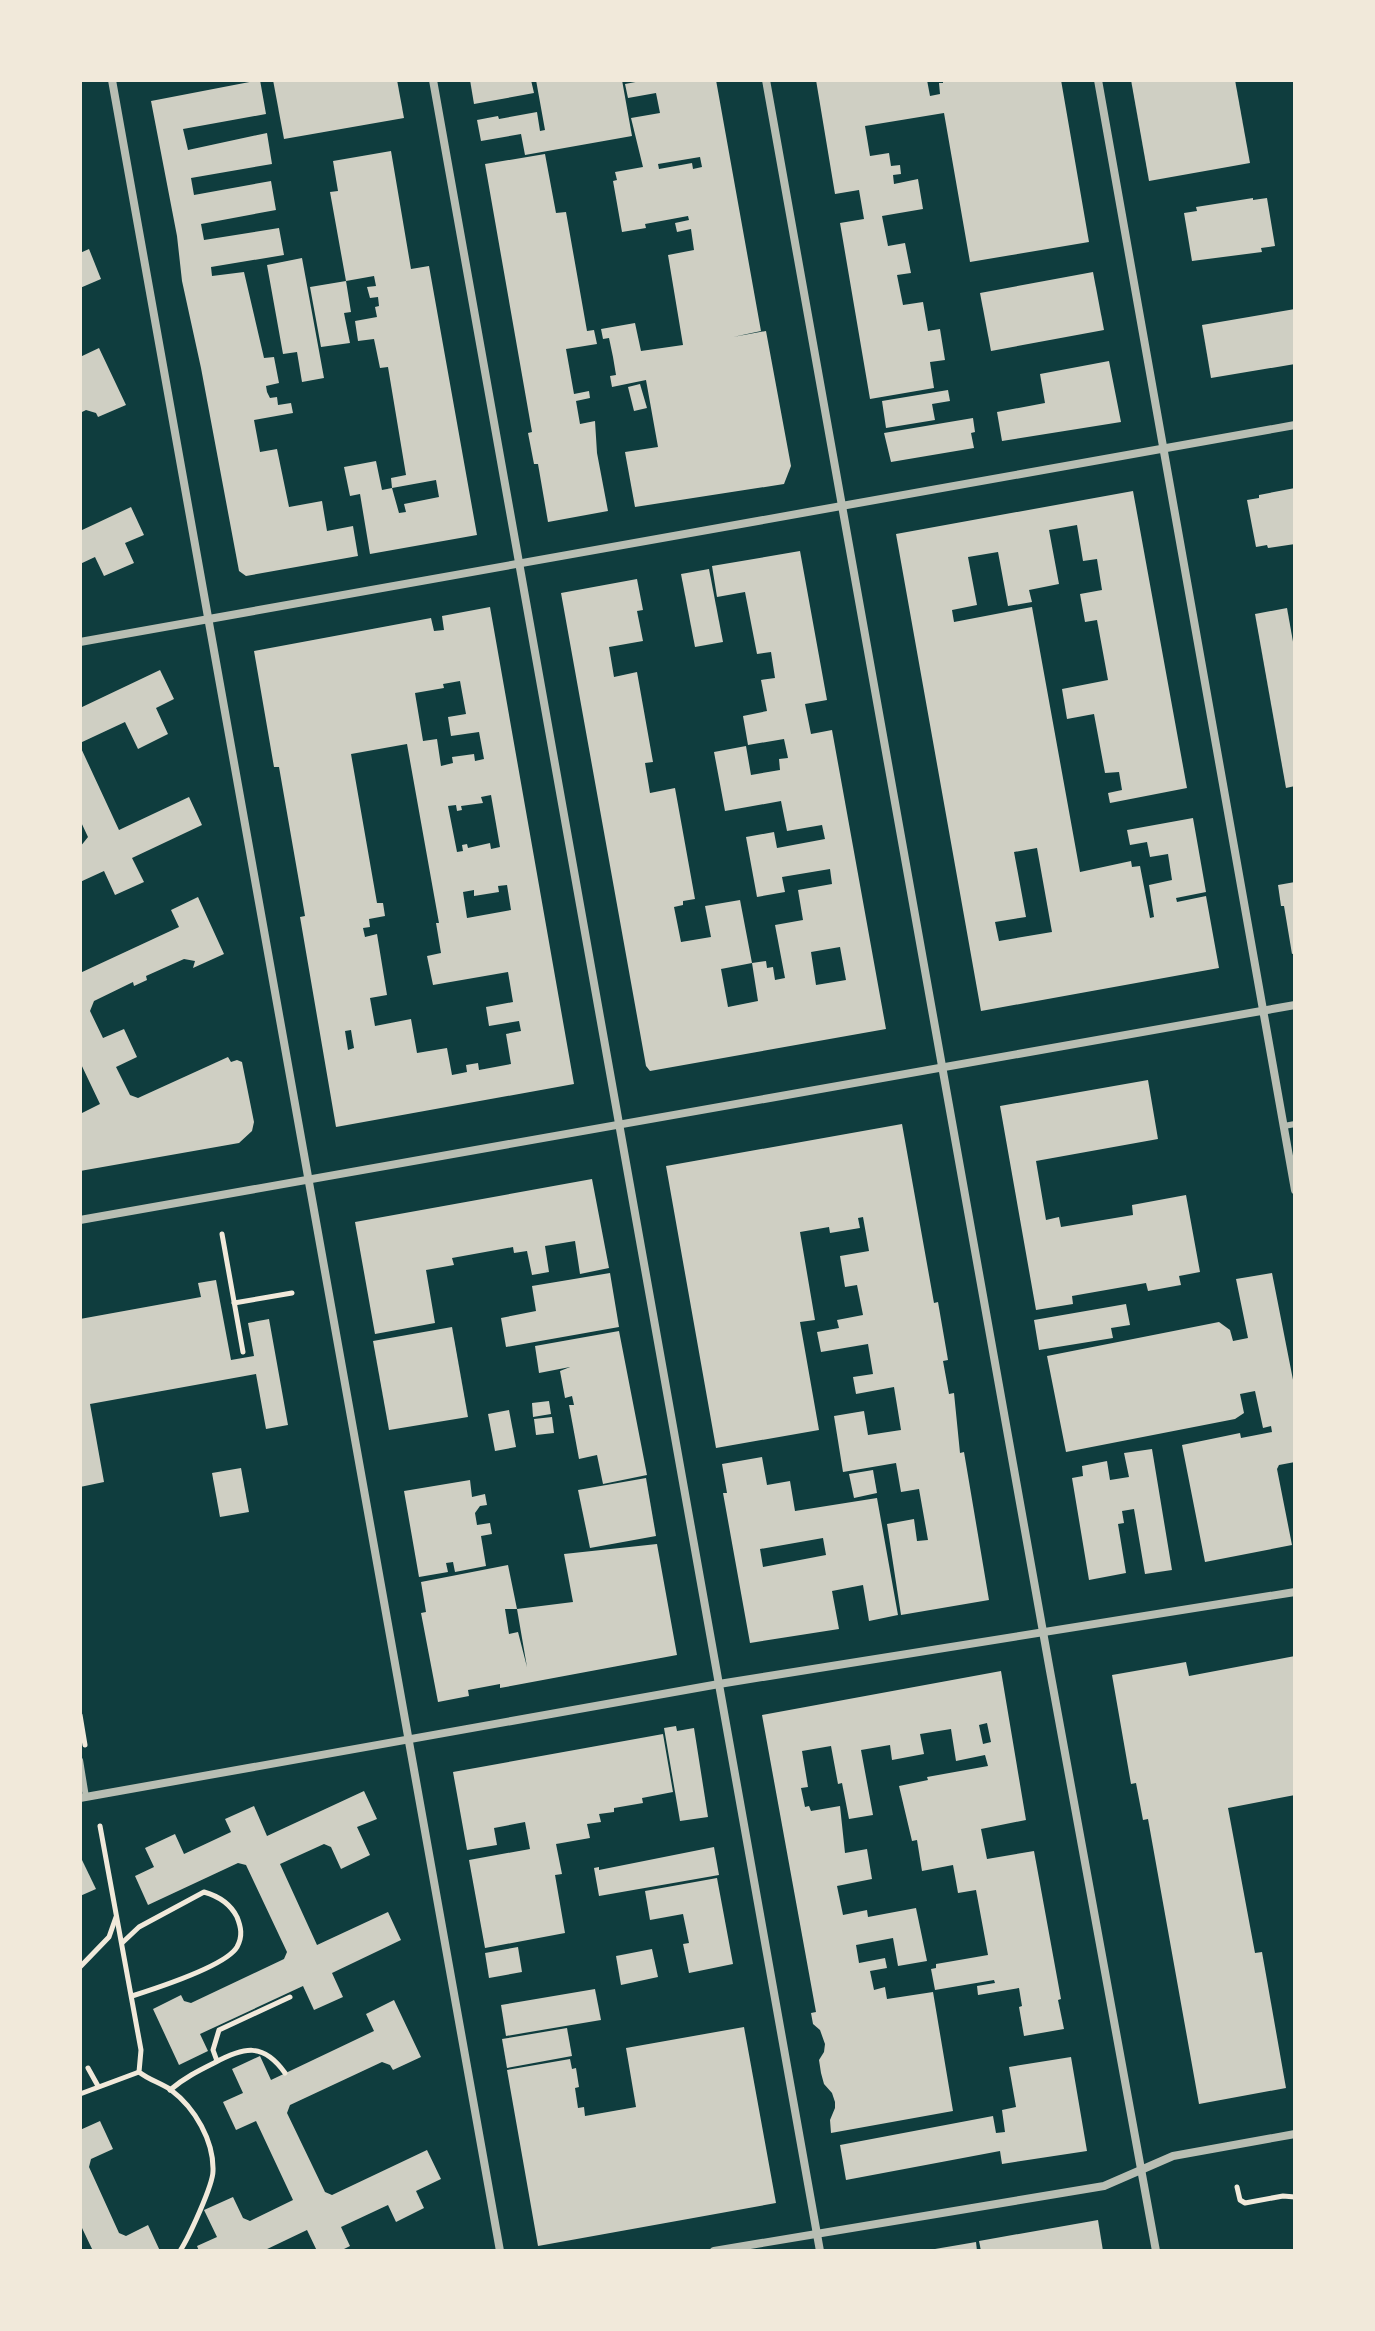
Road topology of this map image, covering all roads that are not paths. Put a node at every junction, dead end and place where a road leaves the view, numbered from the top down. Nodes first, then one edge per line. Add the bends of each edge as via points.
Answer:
1 (112, 80) edge
2 (433, 80) edge
3 (766, 80) edge
4 (1098, 80) edge
5 (1295, 425) edge
6 (1163, 449) junction
7 (842, 506) junction
8 (520, 563) junction
9 (207, 620) junction
10 (80, 642) edge
11 (1295, 1005) edge
12 (1264, 1010) junction
13 (941, 1066) junction
14 (620, 1123) junction
15 (1295, 1124) edge
16 (1284, 1126) junction
17 (309, 1179) junction
18 (1295, 1190) edge
19 (80, 1220) edge
20 (1295, 1592) edge
21 (1044, 1633) junction
22 (719, 1684) junction
23 (407, 1740) junction
24 (80, 1760) edge
25 (83, 1798) edge
26 (1295, 2134) edge
27 (1142, 2171) junction
28 (817, 2233) junction
29 (500, 2251) edge
30 (714, 2251) edge
31 (820, 2251) edge
32 (1156, 2251) edge

1 - 9 street
2 - 8 street
3 - 7 street
4 - 6 street
5 - 6 street
6 - 7 street
6 - 12 street
7 - 8 street
7 - 13 street
8 - 9 street
8 - 14 street
9 - 10 street
9 - 17 street
11 - 12 street
12 - 13 street
12 - 16 street
13 - 14 street
13 - 21 street
14 - 17 street
14 - 22 street
15 - 16 lane
16 - 18 street
17 - 19 street
17 - 23 street
20 - 21 street
21 - 22 street
21 - 27 street
22 - 23 street
22 - 28 street
23 - 25 street
23 - 29 street
24 - 25 lane
26 - 27 street via 1173,2156
27 - 28 street via 1104,2186
27 - 32 street
28 - 30 street
28 - 31 street

